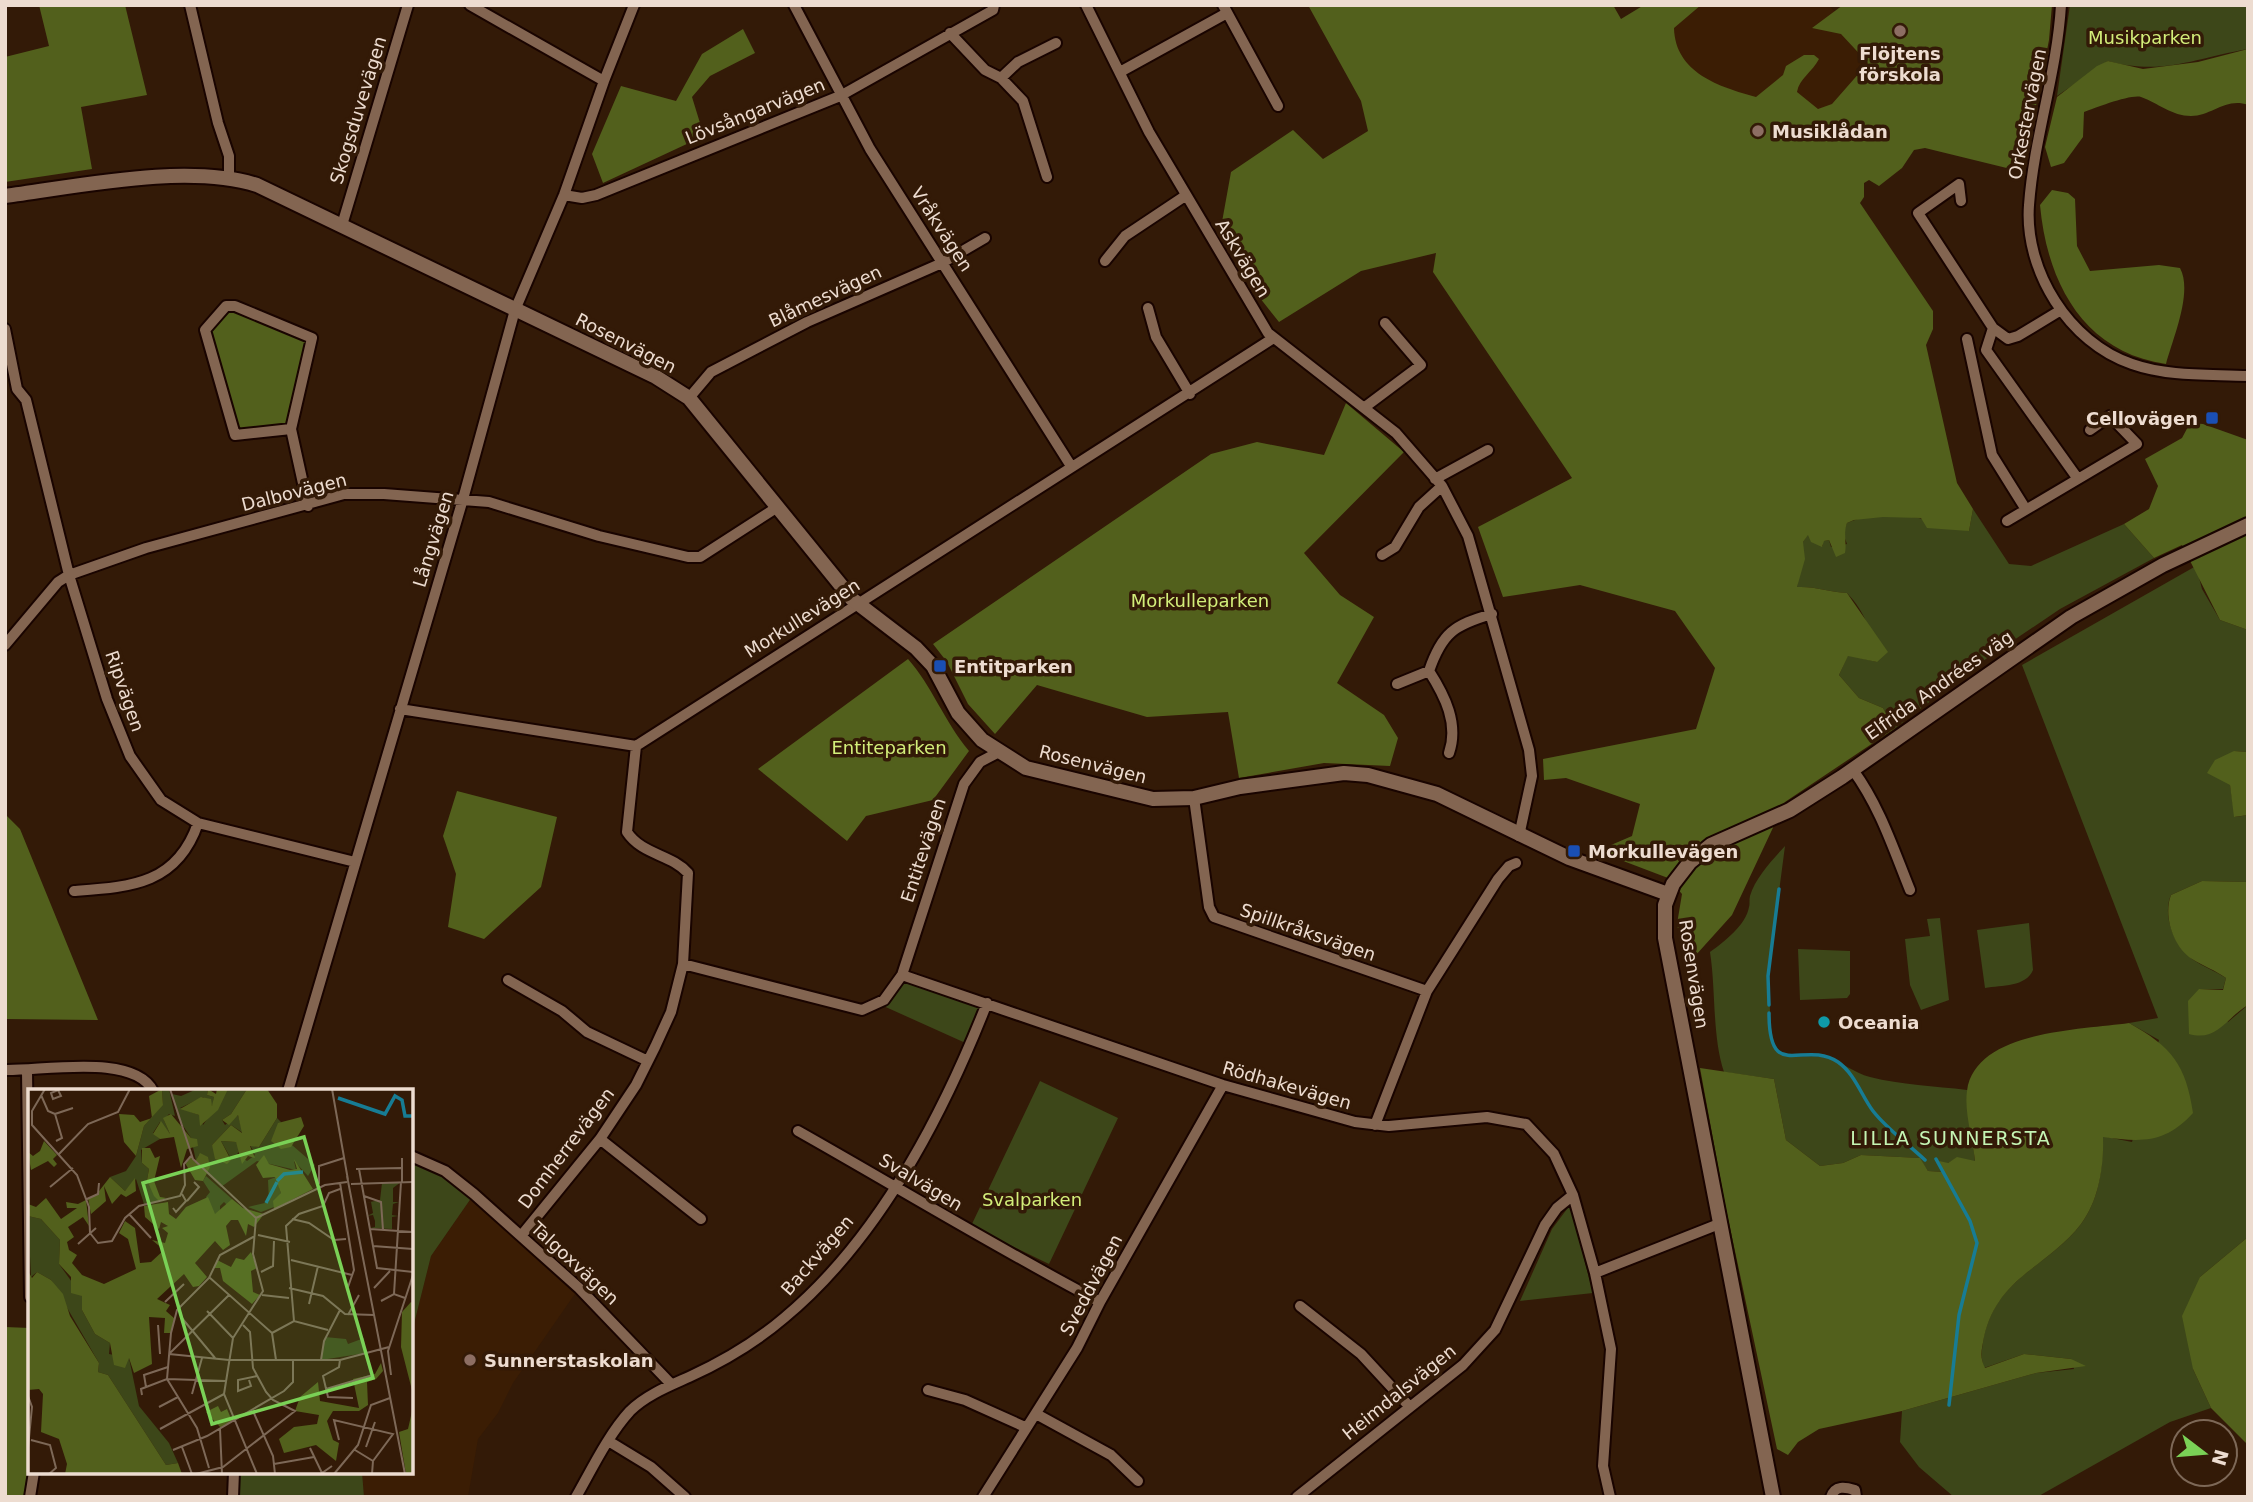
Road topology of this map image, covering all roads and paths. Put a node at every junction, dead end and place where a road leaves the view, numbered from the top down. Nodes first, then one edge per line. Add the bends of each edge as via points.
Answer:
1 (190, 5) edge
2 (408, 5) edge
3 (470, 5) edge
4 (634, 5) edge
5 (794, 5) edge
6 (994, 5) edge
7 (1086, 5) edge
8 (2062, 5) edge
9 (1225, 9) edge
10 (950, 33) junction
11 (1056, 43) dead end
12 (1120, 72) junction
13 (1001, 78) junction
14 (604, 81) junction
15 (840, 96) junction
16 (1278, 106) dead end
17 (229, 176) junction
18 (1047, 177) dead end
19 (5, 195) edge
20 (564, 195) junction
21 (1185, 195) junction
22 (1961, 201) dead end
23 (342, 225) junction
24 (985, 238) dead end
25 (1105, 261) dead end
26 (942, 264) junction
27 (1148, 308) dead end
28 (515, 310) junction
29 (2061, 310) junction
30 (1385, 323) dead end
31 (1993, 328) junction
32 (5, 329) edge
33 (1272, 339) junction
34 (1966, 339) dead end
35 (2248, 376) edge
36 (11, 388) edge
37 (1190, 394) junction
38 (688, 398) junction
39 (1365, 407) junction
40 (291, 429) junction
41 (2090, 430) dead end
42 (1488, 450) dead end
43 (1070, 466) junction
44 (2078, 479) junction
45 (1439, 483) junction
46 (463, 499) junction
47 (308, 506) junction
48 (776, 508) junction
49 (2025, 508) junction
50 (2007, 521) dead end
51 (2248, 525) edge
52 (1382, 555) dead end
53 (69, 575) junction
54 (859, 604) junction
55 (1492, 614) junction
56 (5, 645) edge
57 (1429, 671) junction
58 (1397, 684) dead end
59 (400, 709) junction
60 (636, 746) junction
61 (999, 752) junction
62 (1448, 753) dead end
63 (1853, 770) junction
64 (1194, 798) junction
65 (198, 823) junction
66 (1519, 836) junction
67 (355, 862) junction
68 (1516, 863) dead end
69 (1910, 890) dead end
70 (74, 891) dead end
71 (1668, 894) junction
72 (683, 964) junction
73 (902, 975) junction
74 (508, 980) dead end
75 (1427, 991) junction
76 (987, 1003) junction
77 (648, 1061) junction
78 (5, 1070) edge
79 (27, 1071) junction
80 (1223, 1086) junction
81 (151, 1089) edge
82 (289, 1089) edge
83 (1375, 1125) junction
84 (798, 1131) dead end
85 (600, 1139) junction
86 (28, 1146) edge
87 (413, 1157) edge
88 (897, 1186) junction
89 (1573, 1195) junction
90 (701, 1219) dead end
91 (1719, 1224) junction
92 (521, 1236) junction
93 (1595, 1273) junction
94 (1100, 1302) junction
95 (1300, 1306) dead end
96 (671, 1384) junction
97 (928, 1390) dead end
98 (1409, 1406) junction
99 (1038, 1415) junction
100 (1025, 1427) junction
101 (610, 1442) junction
102 (34, 1474) edge
103 (234, 1474) edge
104 (1138, 1481) dead end
105 (30, 1497) edge
106 (233, 1497) edge
107 (576, 1497) edge
108 (685, 1497) edge
109 (983, 1497) edge
110 (1297, 1497) edge
111 (1609, 1497) edge
112 (1773, 1497) edge
113 (1831, 1497) edge
114 (1856, 1497) edge

1 - 17 street via 229,156
2 - 23 street, Skogsduvevägen
3 - 14 street
4 - 14 street, Långvägen
5 - 15 street, Vråkvägen
6 - 10 street, Lövsångarvägen via 993,10
7 - 12 street, Askvägen
8 - 29 street, Orkestervägen via 2029,208 2037,264
9 - 12 street
9 - 16 street
10 - 13 street via 985,69
10 - 15 street, Lövsångarvägen
11 - 13 street via 1018,62
12 - 21 street, Askvägen
13 - 18 street via 1023,101
14 - 20 street, Långvägen
15 - 20 street, Lövsångarvägen via 596,195
15 - 26 street, Vråkvägen
17 - 19 street, Rosenvägen via 174,177
17 - 23 street, Rosenvägen
20 - 28 street, Långvägen
21 - 25 street via 1125,236
21 - 33 street, Askvägen
22 - 31 street via 1959,184 1918,213
23 - 28 street, Rosenvägen
24 - 26 street, Blåmesvägen
26 - 38 street, Blåmesvägen via 807,322 711,372
26 - 43 street, Vråkvägen
27 - 37 street via 1156,337
28 - 38 street, Rosenvägen via 656,377
28 - 46 street, Långvägen
29 - 31 street via 2008,339
29 - 35 street, Orkestervägen via 2095,345 2130,364 2169,373
30 - 39 street via 1421,365
31 - 44 street via 1986,350
32 - 36 street, Ripvägen
33 - 37 street, Morkullevägen
33 - 39 street
34 - 49 street via 1992,455
36 - 53 street, Ripvägen via 25,395 30,411
37 - 43 street, Morkullevägen
38 - 48 street, Rosenvägen
39 - 45 street via 1396,433
40 - 40 street via 235,435 205,330 226,306 312,338
40 - 47 street
41 - 44 street via 2110,416 2137,444
42 - 45 street
43 - 54 street, Morkullevägen
44 - 49 street
45 - 52 street via 1395,547
45 - 55 street via 1468,536
46 - 47 street, Dalbovägen via 344,494
46 - 48 street, Dalbovägen via 489,502 688,557 700,557
46 - 59 street, Långvägen
47 - 53 street, Dalbovägen via 146,548
48 - 54 street, Rosenvägen
49 - 50 street
51 - 63 street, Elfrida Andrées väg via 2163,565 2071,617
53 - 56 street, Dalbovägen
53 - 65 street, Ripvägen via 107,699 130,756 161,800
54 - 60 street, Morkullevägen
54 - 61 street, Rosenvägen via 916,648 933,666 958,713
55 - 57 street via 1468,621 1446,635
55 - 66 street via 1529,750 1532,776
57 - 58 street
57 - 62 street via 1446,698 1454,738
59 - 60 street
59 - 67 street, Långvägen
60 - 72 street, Domherrevägen via 628,832 642,849 688,873
61 - 64 street, Rosenvägen via 1043,773 1139,797
61 - 73 street, Entitevägen via 980,762 964,784
63 - 69 street via 1864,780 1879,810
63 - 71 street, Elfrida Andrées väg via 1790,810 1711,845 1690,862
64 - 66 street, Rosenvägen via 1314,777 1368,775 1437,794
64 - 75 street, Spillkråksvägen via 1214,918
65 - 67 street, Ripvägen
65 - 70 street via 192,842 178,861 149,881
66 - 71 street, Rosenvägen
67 - 82 street, Långvägen
68 - 75 street via 1498,879
71 - 91 street, Rosenvägen via 1665,938
72 - 73 street via 862,1010 884,1000
72 - 77 street, Domherrevägen via 671,1012
73 - 76 street, Rödhakevägen
74 - 77 street via 562,1011 587,1032
75 - 83 street
76 - 80 street, Rödhakevägen
76 - 88 street, Backvägen via 950,1091
77 - 85 street, Domherrevägen
78 - 79 street
79 - 81 street via 119,1068 140,1075
79 - 86 street
80 - 83 street, Rödhakevägen
80 - 94 street, Sveddvägen
83 - 89 street, Rödhakevägen via 1487,1117 1526,1124 1554,1154
84 - 88 street, Svalvägen
85 - 90 street
85 - 92 street, Domherrevägen
87 - 92 street, Talgoxvägen via 445,1171
88 - 94 street, Svalvägen
88 - 96 street, Backvägen via 827,1276 783,1319 731,1354
89 - 93 street, Rödhakevägen
89 - 98 street, Heimdalsvägen via 1545,1225 1495,1330 1462,1365
91 - 93 street
91 - 112 street, Rosenvägen
92 - 96 street, Talgoxvägen via 579,1287
93 - 111 street, Rödhakevägen via 1611,1349 1603,1466
94 - 99 street, Sveddvägen
95 - 98 street via 1361,1354
96 - 101 street, Backvägen via 631,1410
97 - 100 street via 965,1400
98 - 110 street, Heimdalsvägen
99 - 100 street, Sveddvägen
99 - 104 street via 1111,1455
100 - 109 street, Sveddvägen
101 - 107 street, Backvägen
101 - 108 street via 652,1467
102 - 105 street
103 - 106 street
113 - 114 street via 1844,1487 1855,1490

